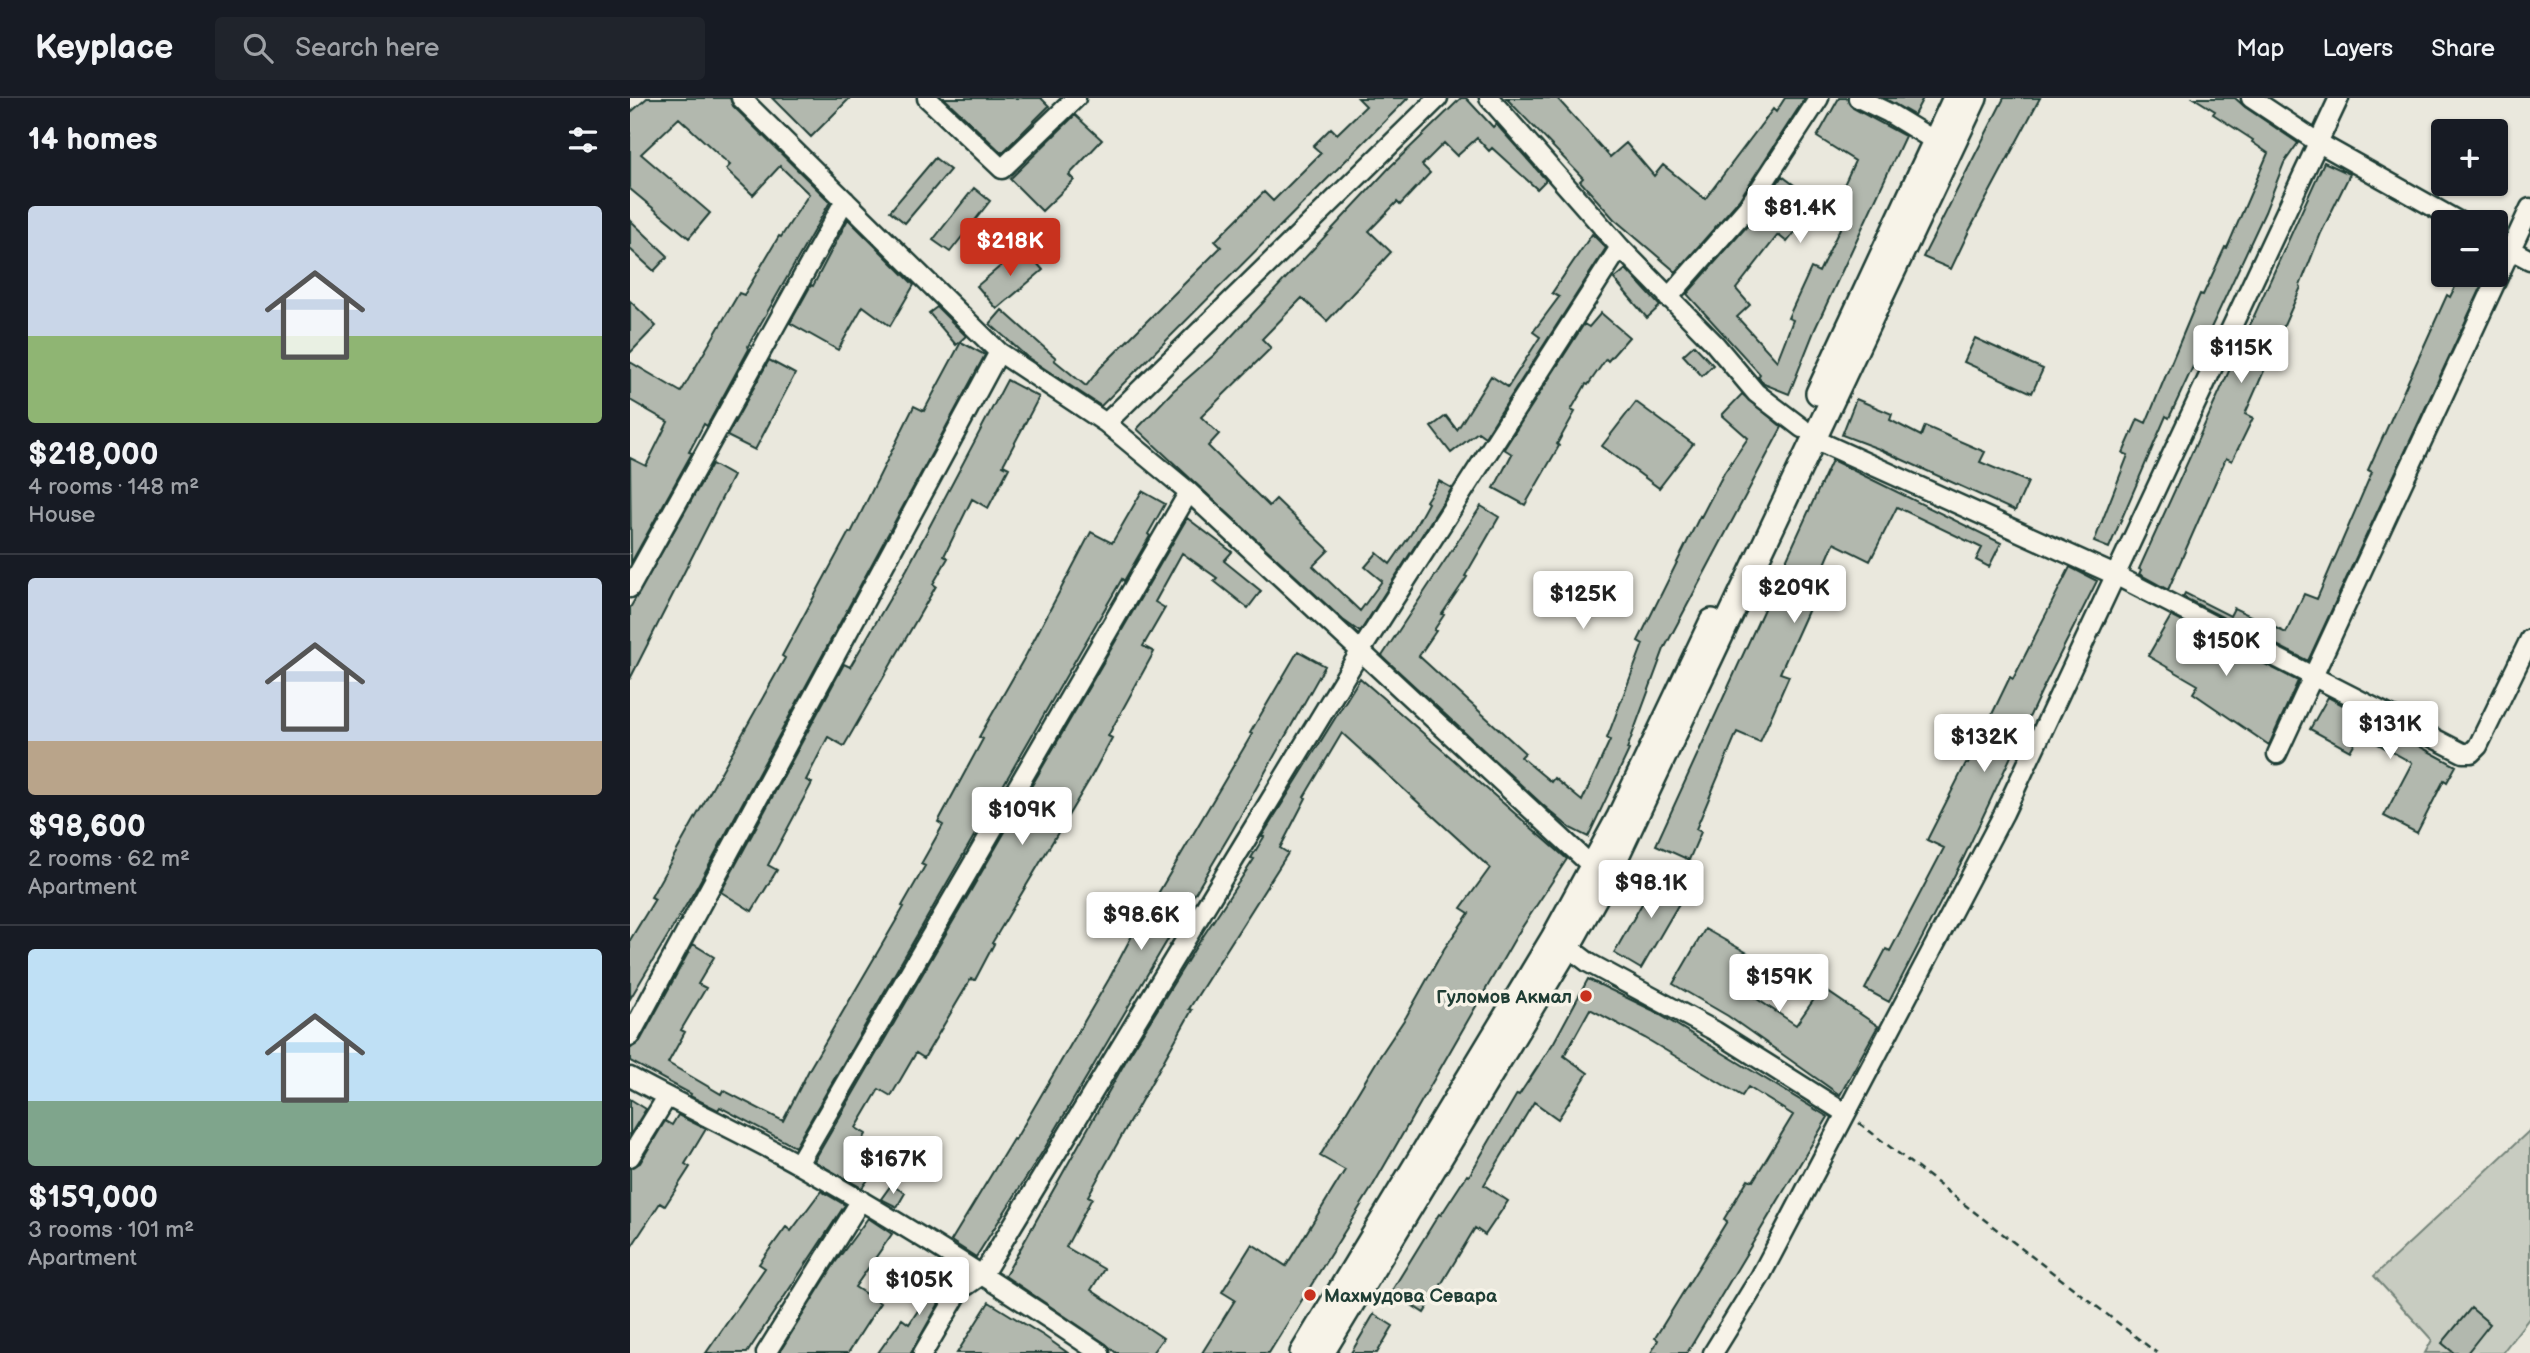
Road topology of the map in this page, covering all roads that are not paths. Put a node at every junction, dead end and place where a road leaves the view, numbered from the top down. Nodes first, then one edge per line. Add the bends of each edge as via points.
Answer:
1 (741, 98) edge
2 (928, 98) edge
3 (1076, 98) edge
4 (1438, 98) edge
5 (1489, 98) edge
6 (1819, 98) edge
7 (1858, 98) edge
8 (1955, 98) edge
9 (1975, 98) edge
10 (2251, 98) edge
11 (2339, 98) edge
12 (1936, 141) junction
13 (2319, 143) junction
14 (845, 200) junction
15 (2530, 208) edge
16 (2439, 210) edge
17 (2508, 239) edge
18 (1620, 247) junction
19 (2508, 249) edge
20 (2530, 260) edge
21 (2485, 287) edge
22 (1668, 298) junction
23 (999, 352) junction
24 (1106, 423) junction
25 (1808, 433) junction
26 (1189, 492) junction
27 (2115, 575) junction
28 (630, 588) edge
29 (2530, 639) edge
30 (1360, 652) junction
31 (2313, 678) junction
32 (2277, 754) dead end
33 (1593, 867) junction
34 (1568, 947) junction
35 (630, 1036) edge
36 (630, 1077) edge
37 (667, 1097) junction
38 (1845, 1113) junction
39 (630, 1157) edge
40 (798, 1164) junction
41 (860, 1200) junction
42 (983, 1274) junction
43 (766, 1353) edge
44 (923, 1353) edge
45 (1100, 1353) edge
46 (1303, 1353) edge
47 (1322, 1353) edge
48 (1713, 1353) edge

1 - 14 street
2 - 3 street via 1002,169
4 - 24 street
5 - 18 street
6 - 22 street via 1748,207
7 - 12 street
8 - 12 main road
9 - 25 main road
10 - 13 street
11 - 13 street
12 - 25 main road
13 - 16 street
13 - 27 street
14 - 23 street
14 - 28 street
15 - 17 street
18 - 22 street
18 - 30 street
19 - 20 street
21 - 31 street
22 - 25 street via 1756,393
23 - 24 street
23 - 35 street
24 - 26 street
25 - 27 street
25 - 33 main road
25 - 34 main road via 1639,813
26 - 30 street
26 - 40 street
27 - 31 street
27 - 38 street via 2004,813
29 - 31 street via 2478,746 2470,753
30 - 33 street
30 - 42 street
31 - 32 street
33 - 46 main road
34 - 38 street via 1715,1031
34 - 47 main road
36 - 37 street
37 - 39 street
37 - 40 street
38 - 48 street via 1760,1277
40 - 41 street
41 - 42 street
41 - 43 street
42 - 44 street via 960,1290
42 - 45 street

